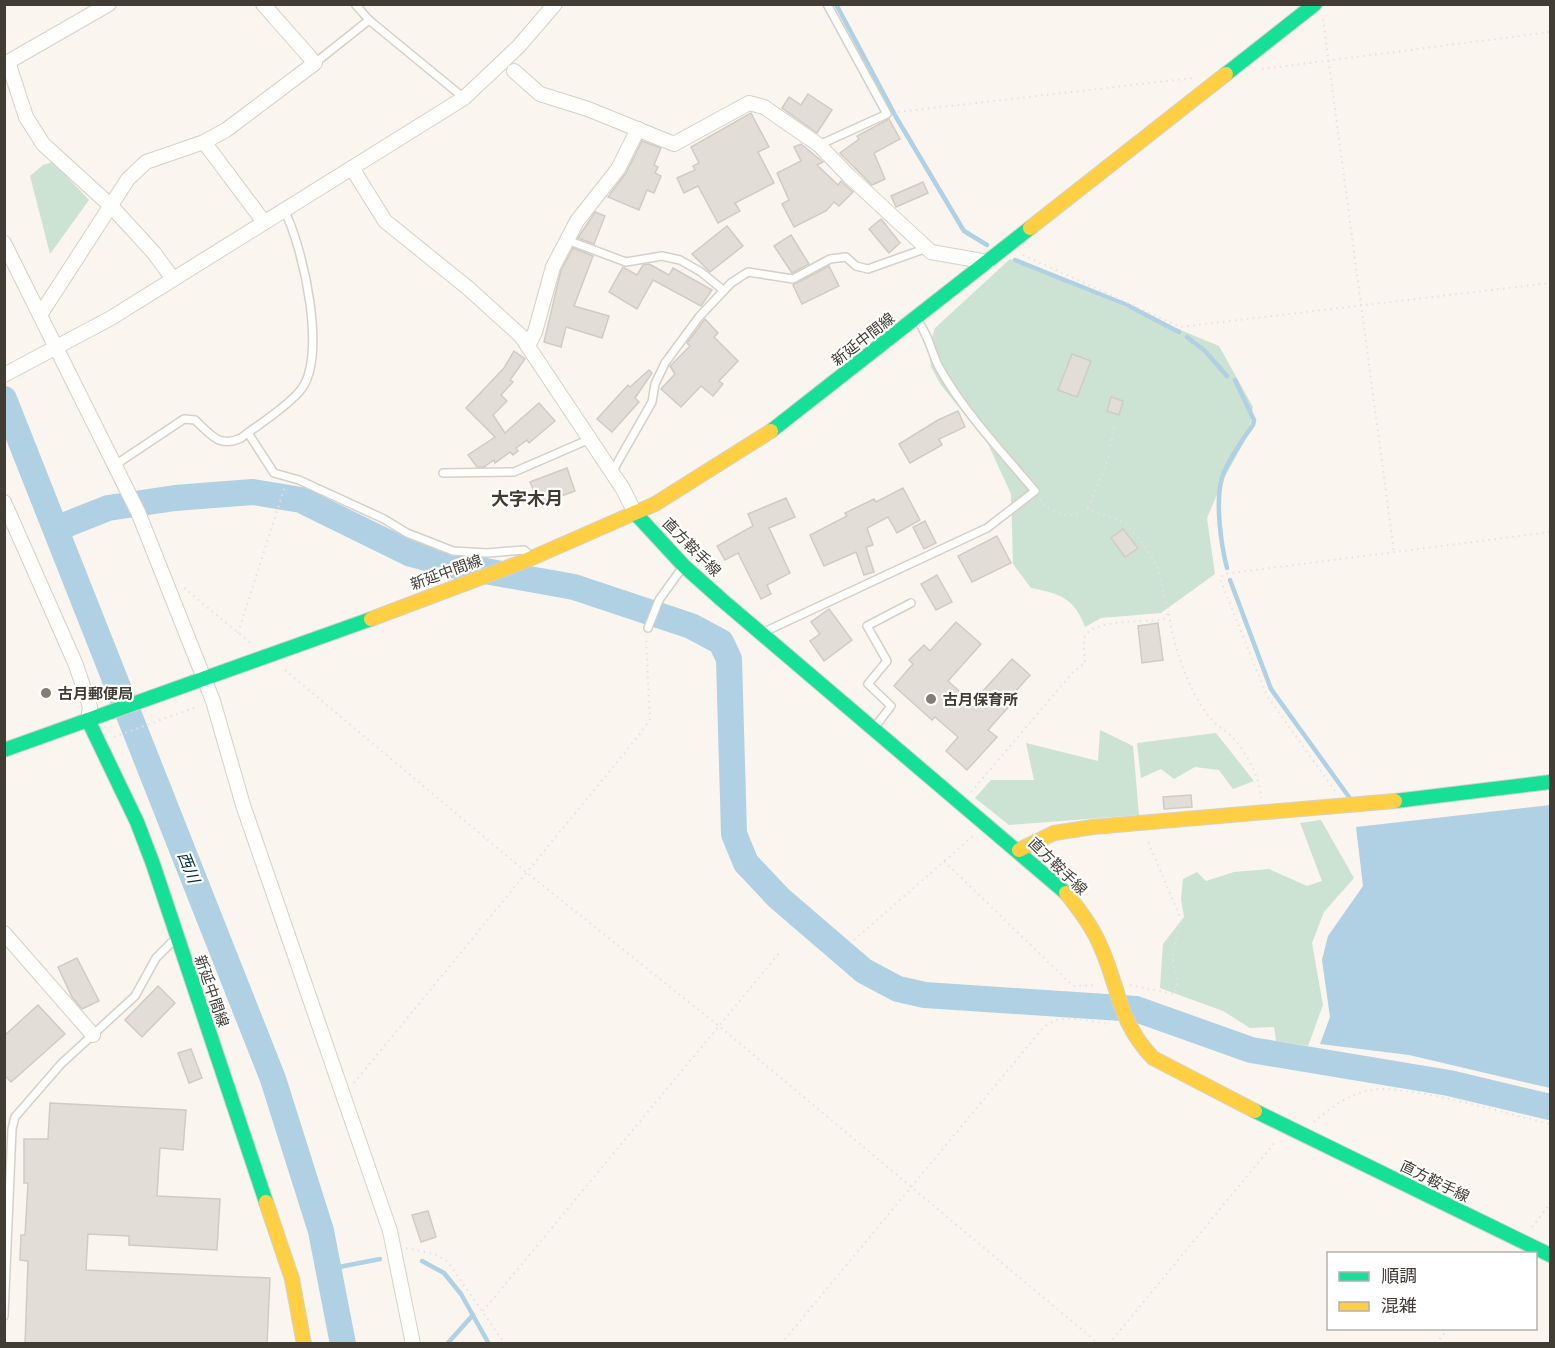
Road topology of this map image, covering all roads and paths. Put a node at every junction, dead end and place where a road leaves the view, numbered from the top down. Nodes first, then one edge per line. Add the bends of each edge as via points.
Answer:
1 (110, 4) edge
2 (263, 4) edge
3 (355, 4) edge
4 (555, 4) edge
5 (827, 4) edge
6 (1319, 10) edge
7 (369, 20) junction
8 (1551, 32) edge
9 (1328, 59) junction
10 (6, 63) edge
11 (315, 63) junction
12 (1255, 69) dead end
13 (514, 71) dead end
14 (1214, 82) junction
15 (464, 98) junction
16 (887, 114) junction
17 (638, 129) junction
18 (204, 142) junction
19 (819, 145) junction
20 (352, 168) junction
21 (111, 206) junction
22 (284, 210) junction
23 (264, 222) junction
24 (567, 240) junction
25 (4, 243) edge
26 (1007, 246) junction
27 (927, 248) junction
28 (988, 262) junction
29 (172, 279) junction
30 (1551, 283) edge
31 (723, 290) junction
32 (1360, 306) junction
33 (40, 315) junction
34 (916, 319) junction
35 (528, 346) junction
36 (52, 350) junction
37 (4, 375) edge
38 (1114, 427) dead end
39 (248, 433) junction
40 (590, 439) junction
41 (115, 465) junction
42 (612, 472) junction
43 (443, 473) dead end
44 (288, 477) junction
45 (1035, 491) junction
46 (4, 502) edge
47 (1088, 508) junction
48 (635, 513) junction
49 (1551, 532) edge
50 (1394, 552) junction
51 (528, 559) junction
52 (684, 566) junction
53 (163, 576) junction
54 (911, 603) dead end
55 (1168, 612) junction
56 (648, 628) joint
57 (238, 633) junction
58 (762, 634) junction
59 (258, 649) dead end
60 (280, 666) dead end
61 (201, 680) junction
62 (206, 704) dead end
63 (88, 720) junction
64 (873, 729) junction
65 (109, 739) dead end
66 (4, 750) edge
67 (1551, 782) edge
68 (961, 803) junction
69 (1341, 808) junction
70 (1262, 814) junction
71 (1143, 823) junction
72 (987, 824) junction
73 (1019, 850) junction
74 (944, 861) junction
75 (526, 872) junction
76 (4, 933) edge
77 (176, 938) junction
78 (854, 940) dead end
79 (781, 951) dead end
80 (1113, 985) junction
81 (1125, 1023) junction
82 (720, 1027) junction
83 (93, 1035) junction
84 (343, 1092) junction
85 (1551, 1124) edge
86 (1288, 1128) junction
87 (1304, 1136) junction
88 (910, 1188) junction
89 (1551, 1204) edge
90 (1521, 1241) junction
91 (394, 1250) junction
92 (1551, 1255) edge
93 (483, 1311) junction
94 (4, 1316) edge
95 (1447, 1330) edge
96 (304, 1344) edge
97 (413, 1344) edge
98 (505, 1344) edge
99 (781, 1344) edge
100 (1099, 1344) edge
101 (1109, 1344) edge
102 (1436, 1344) edge

1 - 10 street
2 - 11 street
3 - 7 lane
4 - 15 street via 519,46
5 - 16 lane
6 - 9 path
6 - 14 main road, 新延中間線
7 - 11 lane
7 - 15 lane
8 - 9 path
9 - 12 path
9 - 32 path
10 - 21 street via 26,117 43,144
11 - 18 street via 255,110
13 - 17 street via 540,94
14 - 16 path via 1199,77
14 - 26 main road, 新延中間線
15 - 20 street
16 - 19 lane
17 - 19 street via 674,144 749,103 764,107
17 - 24 street via 618,169
18 - 21 street via 146,162
18 - 23 street
19 - 27 street
20 - 22 street
20 - 35 street via 386,221 468,288
21 - 29 street
21 - 33 street
22 - 23 street
22 - 39 lane via 307,279 311,370 300,392
23 - 29 street
24 - 31 lane via 626,262 662,256 680,260
24 - 35 street via 553,267
25 - 33 street
26 - 28 main road, 新延中間線
26 - 32 path via 1180,327
27 - 28 street via 931,252
27 - 31 lane via 868,269 856,266 846,257 830,259 793,279 748,272
28 - 34 main road, 新延中間線
29 - 36 street
30 - 32 path
31 - 42 lane via 665,363 652,402
32 - 50 path
33 - 36 street
34 - 45 lane via 925,330 940,369 989,437
34 - 48 main road, 新延中間線 via 773,430
35 - 40 street
36 - 37 street
36 - 41 street
38 - 47 path via 1108,459
39 - 41 lane via 230,443 218,442 195,420 184,419
39 - 44 lane via 274,473
40 - 42 street
40 - 43 lane via 514,472
41 - 53 street
42 - 48 street
44 - 51 lane via 453,551 524,550
44 - 57 path
45 - 47 path via 1044,505 1064,516 1083,513
45 - 58 lane via 987,528
46 - 63 street via 76,666 90,707
47 - 55 path via 1125,523 1142,543 1156,564
48 - 51 main road, 新延中間線
48 - 52 main road, 直方鞍手線
49 - 50 path
50 - 69 path via 1255,569 1224,574 1221,579 1267,696 1332,784
51 - 61 main road, 新延中間線
52 - 56 lane via 659,600
52 - 58 main road, 直方鞍手線
53 - 57 path via 189,590
53 - 61 street
54 - 64 lane via 867,626 887,661 868,684 891,706
55 - 68 path via 1160,620 1091,629 1084,638 1085,663
55 - 70 path via 1178,654 1206,712 1220,730 1233,738 1257,776
56 - 75 path via 650,719
57 - 59 path
58 - 64 main road, 直方鞍手線
60 - 75 path
61 - 63 main road, 新延中間線
61 - 84 street
62 - 65 path
63 - 66 main road
63 - 77 main road, 新延中間線 via 137,822
64 - 68 main road, 直方鞍手線
67 - 69 main road
68 - 72 main road, 直方鞍手線
69 - 70 main road
70 - 71 main road
71 - 73 main road via 1054,832
71 - 80 path via 1182,922 1174,941 1178,984 1174,994 1129,984
72 - 73 main road, 直方鞍手線
72 - 74 path
73 - 80 main road, 直方鞍手線 via 1067,894 1089,922
74 - 78 path
74 - 80 path via 1073,986
75 - 82 path
75 - 84 path via 361,1077
76 - 83 street
77 - 83 lane via 156,958 135,996
77 - 96 main road, 新延中間線 via 292,1279
79 - 82 path
80 - 81 main road, 直方鞍手線
81 - 86 main road, 直方鞍手線 via 1153,1058
81 - 88 path via 1052,1020
82 - 88 path
82 - 93 path
83 - 94 lane via 61,1064 15,1117
84 - 91 street
85 - 87 path via 1426,1095 1369,1090 1328,1109
86 - 87 main road, 直方鞍手線
86 - 101 path
87 - 90 main road, 直方鞍手線
88 - 99 path
88 - 100 path
89 - 90 path
90 - 92 main road, 直方鞍手線
91 - 93 path via 417,1249 448,1262
91 - 97 street
93 - 98 path
95 - 102 path

